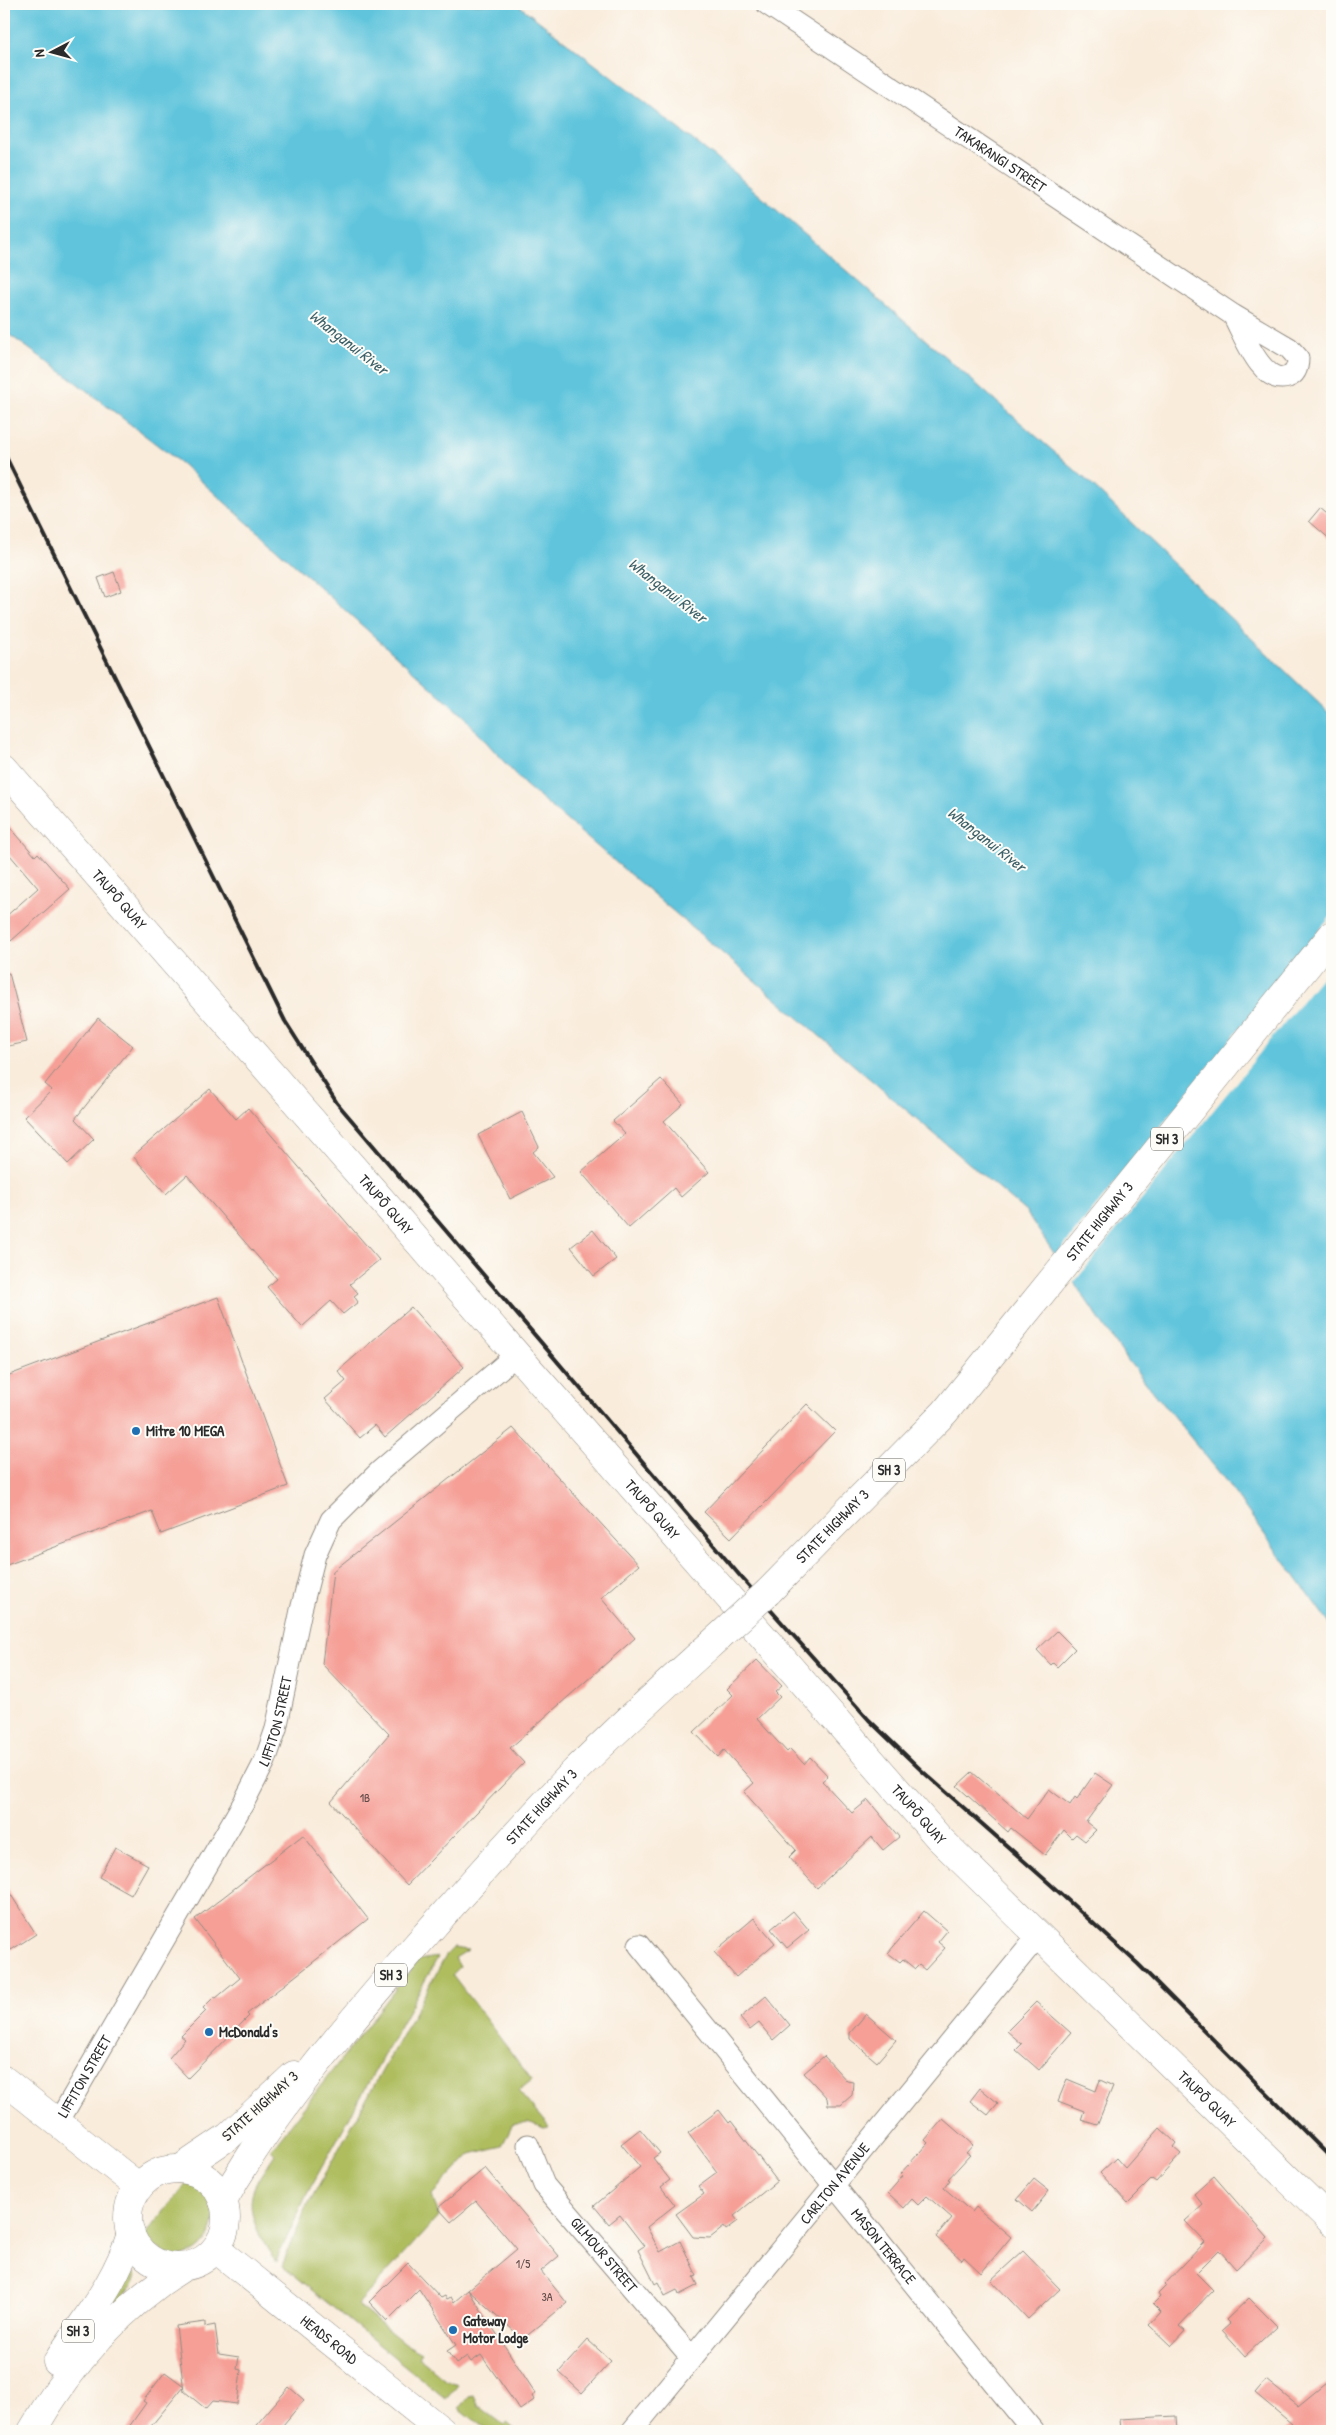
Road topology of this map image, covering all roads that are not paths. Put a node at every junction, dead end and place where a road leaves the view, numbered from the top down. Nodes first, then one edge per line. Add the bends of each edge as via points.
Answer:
1 (767, 4) edge
2 (1233, 315) dead end
3 (4, 768) edge
4 (1332, 935) edge
5 (516, 1354) junction
6 (1038, 1936) junction
7 (638, 1944) dead end
8 (336, 2038) junction
9 (4, 2080) edge
10 (57, 2124) junction
11 (528, 2145) dead end
12 (180, 2169) junction
13 (834, 2186) junction
14 (139, 2187) junction
15 (223, 2201) junction
16 (1332, 2222) edge
17 (130, 2234) junction
18 (216, 2249) junction
19 (182, 2268) junction
20 (692, 2358) junction
21 (32, 2431) edge
22 (442, 2431) edge
23 (632, 2431) edge
24 (1033, 2431) edge

1 - 2 street, TAKARANGI STREET
3 - 5 main road, TAUPŌ QUAY
4 - 8 main road, STATE HIGHWAY 3 / SH 3, bridge via 945,1412 768,1592 574,1773
5 - 6 main road, TAUPŌ QUAY via 933,1832
5 - 10 street, LIFFITON STREET via 380,1472 331,1520 315,1555 276,1729 265,1761
6 - 13 street, CARLTON AVENUE
6 - 16 main road, TAUPŌ QUAY
7 - 13 street, MASON TERRACE
8 - 12 main road, STATE HIGHWAY 3 / SH 3 via 229,2136
8 - 15 main road, STATE HIGHWAY 3 / SH 3 via 258,2144
9 - 10 main road
10 - 14 main road
11 - 20 street, GILMOUR STREET via 544,2185
12 - 14 main road, SH 3 via 153,2175
12 - 15 main road via 206,2178
13 - 20 street, CARLTON AVENUE
13 - 24 street, MASON TERRACE
14 - 17 main road, SH 3 via 129,2209
15 - 18 main road via 226,2226
17 - 19 main road via 138,2249 150,2260
17 - 21 main road, SH 3 via 124,2256 105,2294 69,2343 36,2403
18 - 19 main road, SH 3 via 201,2262
18 - 22 main road, HEADS ROAD
19 - 21 main road, SH 3 via 136,2299 107,2328 70,2372
20 - 23 street, CARLTON AVENUE

